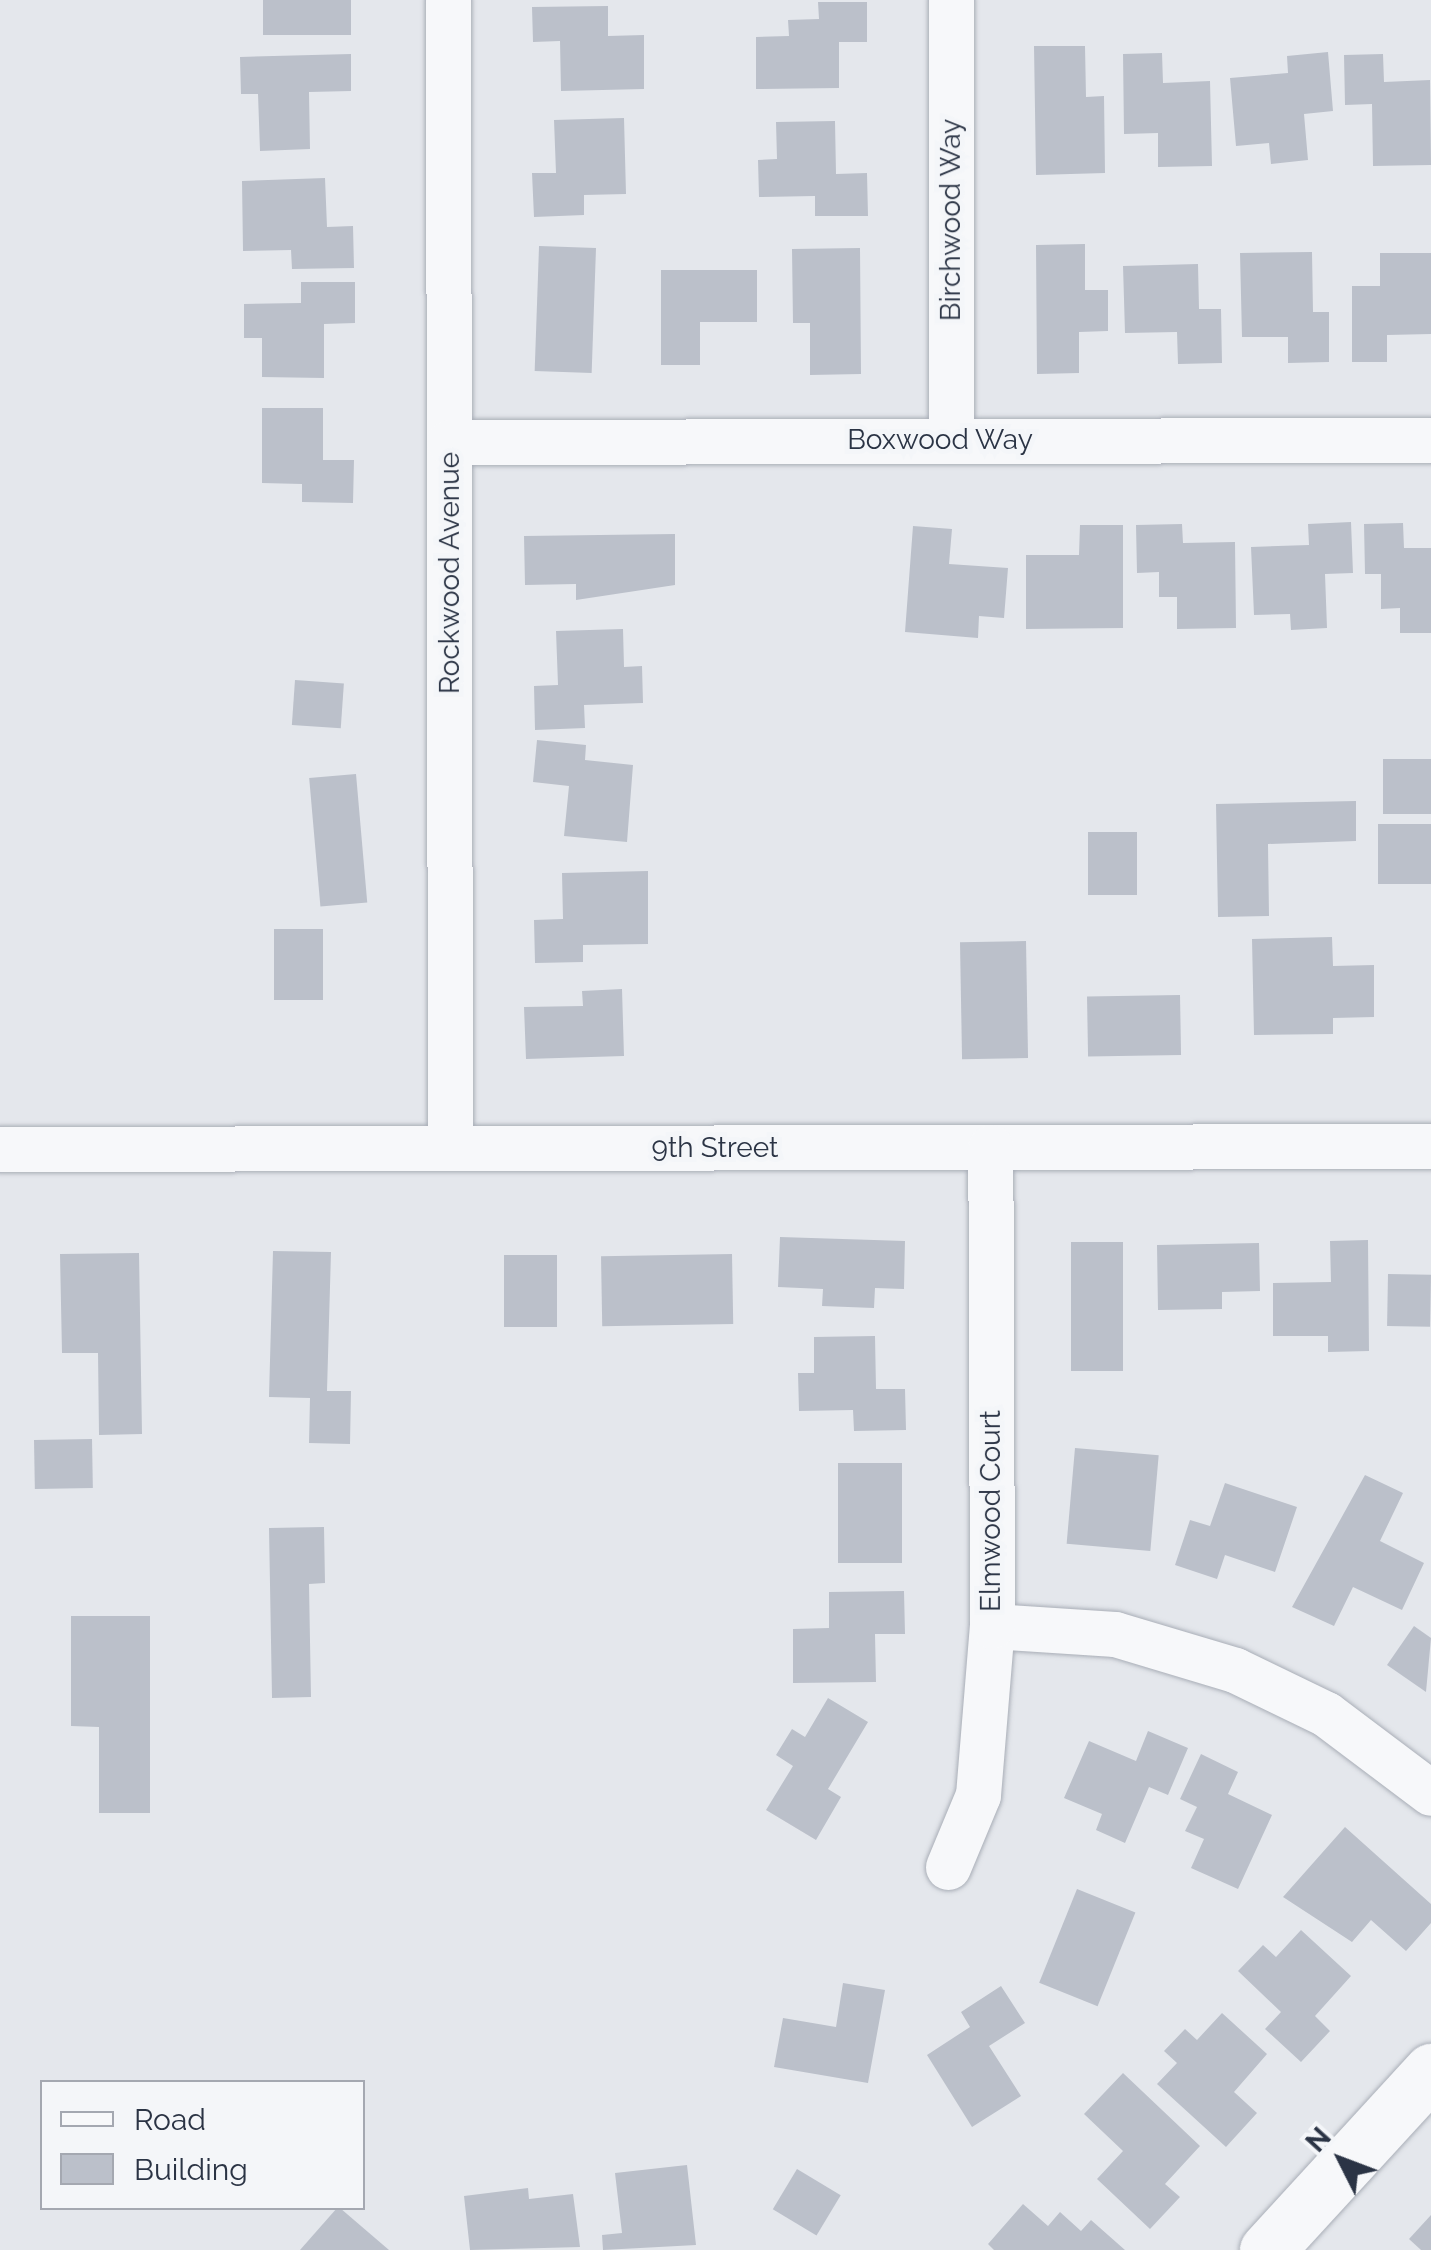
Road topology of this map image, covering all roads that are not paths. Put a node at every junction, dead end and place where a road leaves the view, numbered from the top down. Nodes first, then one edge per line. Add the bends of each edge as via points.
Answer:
1 (448, 0) edge
2 (950, 0) edge
3 (951, 440) junction
4 (1431, 440) edge
5 (449, 442) junction
6 (1431, 1146) edge
7 (450, 1147) junction
8 (990, 1147) junction
9 (0, 1149) edge
10 (992, 1626) junction
11 (1431, 1793) edge
12 (948, 1867) dead end
13 (1431, 2070) edge
14 (1267, 2250) edge

1 - 5 street, Rockwood Avenue
2 - 3 street, Birchwood Way
3 - 4 street, Boxwood Way
3 - 5 street, Boxwood Way
5 - 7 street, Rockwood Avenue
6 - 8 street, 9th Street
7 - 8 street, 9th Street
7 - 9 street, 9th Street
8 - 10 street, Elmwood Court
10 - 11 street via 1115,1634 1236,1670 1326,1714
10 - 12 street, Elmwood Court via 978,1795
13 - 14 street

